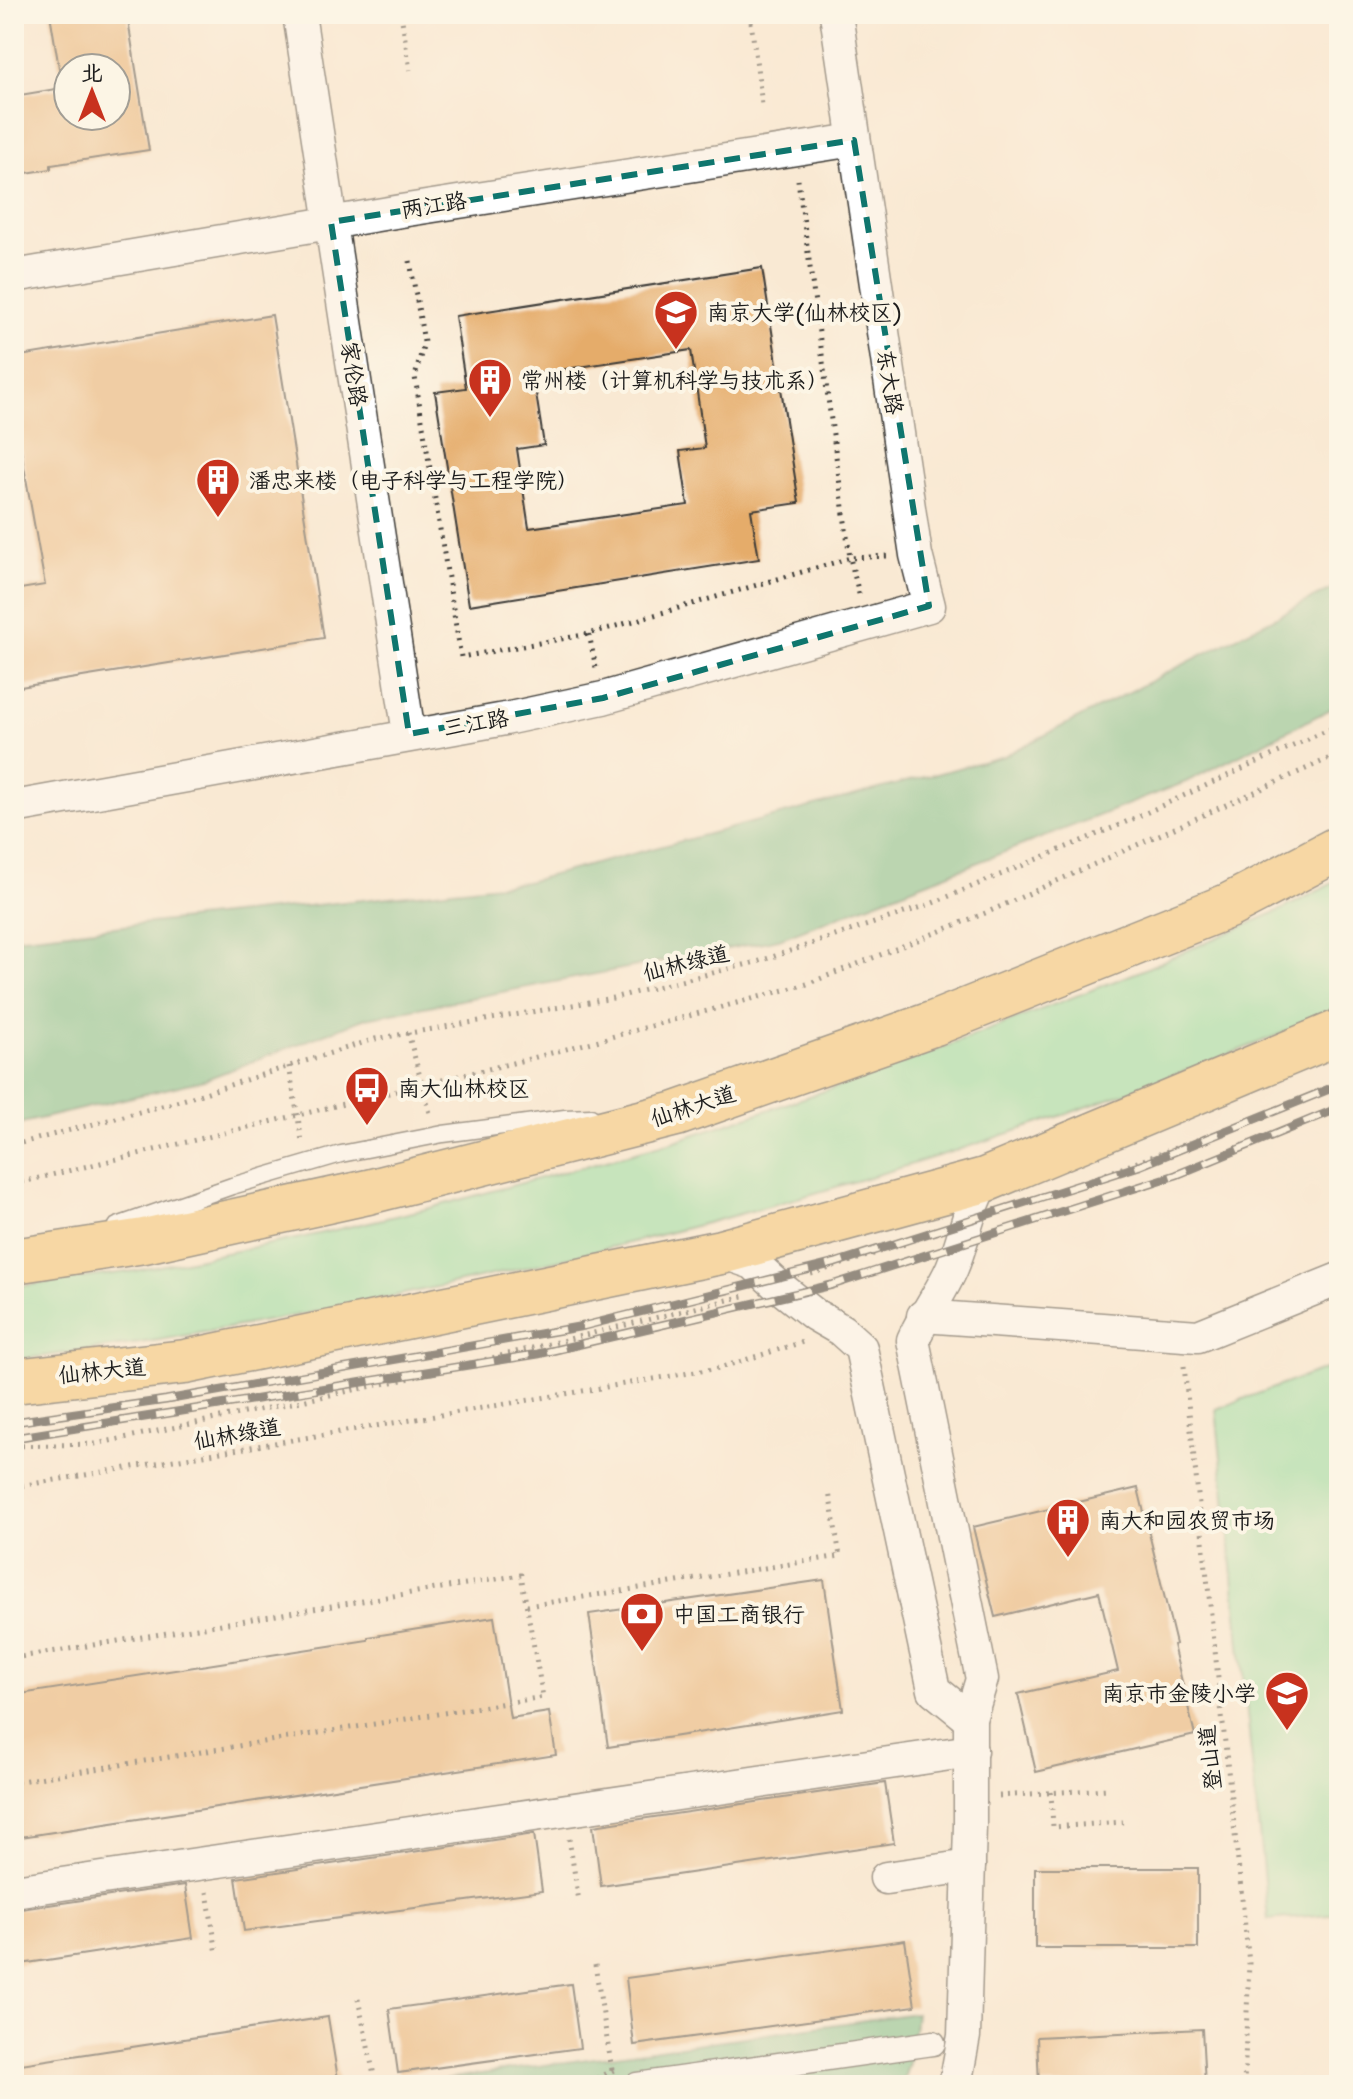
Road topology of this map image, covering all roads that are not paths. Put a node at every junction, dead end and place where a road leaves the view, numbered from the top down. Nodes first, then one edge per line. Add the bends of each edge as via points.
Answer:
1 (299, 14) edge
2 (836, 14) edge
3 (854, 140) junction
4 (331, 222) junction
5 (14, 276) edge
6 (929, 606) joint
7 (409, 734) junction
8 (14, 807) edge
9 (1339, 848) edge
10 (1339, 1032) edge
11 (985, 1180) junction
12 (721, 1252) junction
13 (14, 1261) edge
14 (1339, 1279) edge
15 (923, 1316) junction
16 (14, 1381) edge
17 (971, 1735) junction
18 (969, 1866) junction
19 (886, 1878) dead end
20 (14, 1891) edge
21 (933, 2043) dead end
22 (637, 2085) edge
23 (955, 2085) edge

1 - 4 street, 家伦路
2 - 3 street, 东大路
3 - 4 street, 两江路
3 - 6 street, 东大路 via 916,555
4 - 5 street, 两江路
4 - 7 street, 家伦路
6 - 7 street, 三江路 via 603,698
7 - 8 street, 三江路
9 - 13 main road, 仙林大道 via 1228,906 935,1023 669,1116 353,1196 144,1241
10 - 11 main road, 仙林大道
11 - 12 main road, 仙林大道
11 - 15 street via 971,1203 953,1266
12 - 16 main road, 仙林大道 via 185,1362
12 - 17 street via 753,1263 861,1348 934,1690
14 - 15 street via 1198,1336
15 - 17 street via 913,1340 982,1679
17 - 18 street
17 - 20 street via 565,1810
18 - 19 street
18 - 23 street via 964,2036
21 - 22 street

